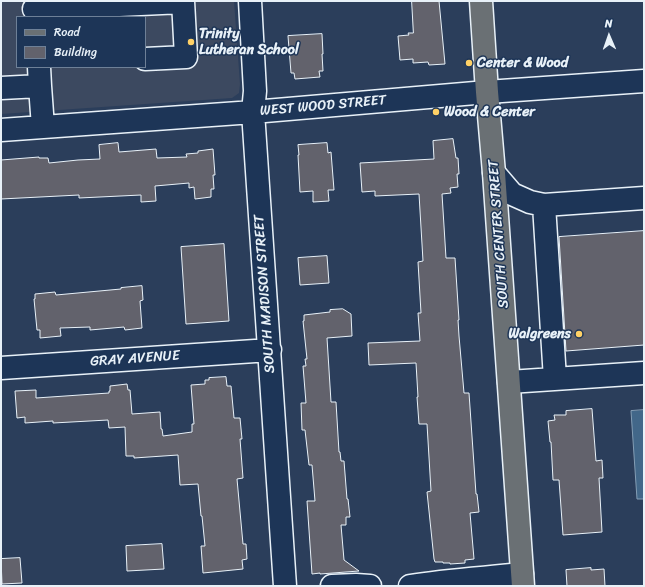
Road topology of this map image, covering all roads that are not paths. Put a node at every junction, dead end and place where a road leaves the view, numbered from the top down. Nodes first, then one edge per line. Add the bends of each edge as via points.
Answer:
1 (183, 1) edge
2 (250, 1) edge
3 (481, 1) edge
4 (34, 9) edge
5 (146, 60) edge
6 (39, 76) edge
7 (644, 81) edge
8 (1, 88) edge
9 (487, 92) junction
10 (253, 112) junction
11 (43, 127) junction
12 (1, 130) edge
13 (494, 173) junction
14 (644, 198) edge
15 (544, 205) junction
16 (270, 350) junction
17 (1, 368) edge
18 (644, 373) edge
19 (555, 379) junction
20 (509, 382) junction
21 (522, 580) edge
22 (284, 586) edge
23 (332, 586) edge
24 (370, 586) edge
25 (410, 586) edge

1 - 4 street
1 - 5 street via 186,57
2 - 10 street, SOUTH MADISON STREET via 255,91
3 - 9 main road, SOUTH CENTER STREET
6 - 8 street
6 - 11 street
7 - 9 street, WEST WOOD STREET
9 - 10 street, WEST WOOD STREET
9 - 13 main road, SOUTH CENTER STREET
10 - 11 street, WEST WOOD STREET
10 - 16 street, SOUTH MADISON STREET
11 - 12 street, WEST WOOD STREET
13 - 15 street via 512,194
13 - 20 main road, SOUTH CENTER STREET
14 - 15 street
15 - 19 street
16 - 17 street, GRAY AVENUE
16 - 22 street, SOUTH MADISON STREET
18 - 19 street
19 - 20 street
20 - 21 main road, SOUTH CENTER STREET
21 - 25 street via 477,579
23 - 24 street

